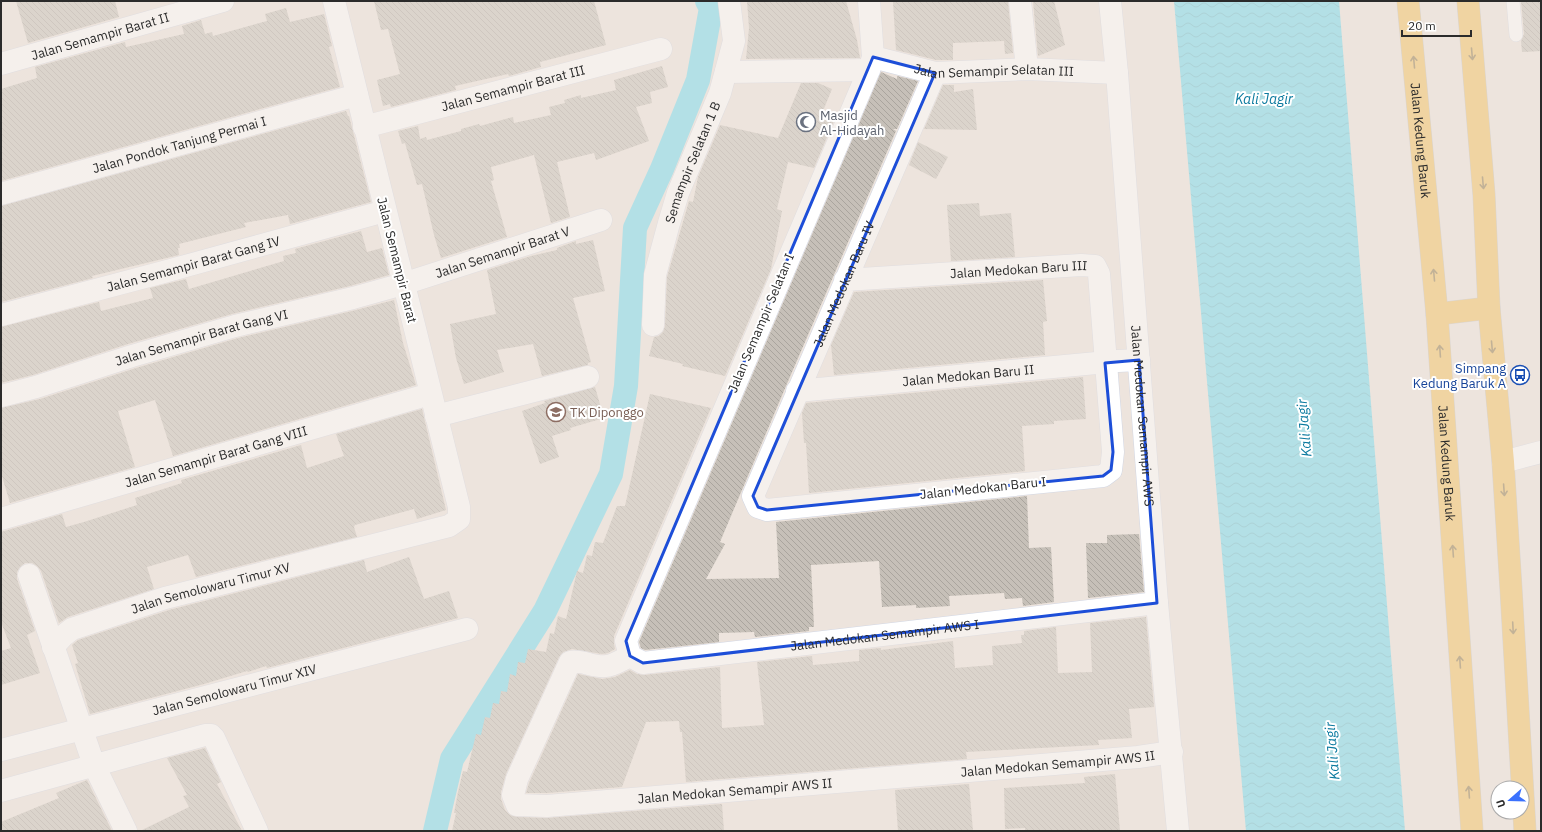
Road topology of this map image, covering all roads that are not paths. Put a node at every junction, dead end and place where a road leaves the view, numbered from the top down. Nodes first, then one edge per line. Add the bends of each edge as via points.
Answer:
1 (223, 1) edge
2 (334, 1) edge
3 (730, 1) edge
4 (868, 1) edge
5 (1020, 1) edge
6 (1110, 1) edge
7 (1408, 1) edge
8 (1468, 1) edge
9 (1513, 1) edge
10 (1516, 35) dead end
11 (661, 49) dead end
12 (871, 63) junction
13 (1, 64) edge
14 (1027, 69) junction
15 (726, 72) junction
16 (936, 73) junction
17 (1117, 73) junction
18 (357, 95) junction
19 (364, 127) junction
20 (1, 194) edge
21 (385, 211) junction
22 (601, 220) dead end
23 (845, 280) junction
24 (403, 284) junction
25 (1489, 308) junction
26 (1437, 314) junction
27 (1, 315) edge
28 (652, 325) dead end
29 (1139, 360) junction
30 (1105, 363) junction
31 (588, 377) dead end
32 (797, 390) junction
33 (430, 394) junction
34 (1, 396) edge
35 (436, 416) junction
36 (1541, 452) edge
37 (1503, 462) junction
38 (753, 496) joint
39 (1, 519) edge
40 (459, 519) joint
41 (29, 575) dead end
42 (1157, 603) junction
43 (467, 629) dead end
44 (53, 647) junction
45 (628, 648) junction
46 (83, 730) junction
47 (1, 750) edge
48 (1172, 752) junction
49 (94, 765) junction
50 (1, 791) edge
51 (126, 831) edge
52 (257, 831) edge
53 (1178, 831) edge
54 (1472, 831) edge
55 (1525, 831) edge

1 - 13 street, Jalan Semampir Barat II
2 - 18 street, Jalan Semampir Barat
3 - 15 street, Semampir Selatan 1 B via 734,41
4 - 12 street, Jalan Semampir Selatan I
5 - 14 street
6 - 17 street, Jalan Medokan Semampir AWS
26 -> 7 main road, Jalan Kedung Baruk
8 -> 25 main road via 1484,195
9 - 10 lane
11 - 19 street, Jalan Semampir Barat III
12 - 15 street, Jalan Semampir Selatan III
12 - 16 street, Jalan Semampir Selatan III
12 - 45 street, Jalan Semampir Selatan I
14 - 16 street, Jalan Semampir Selatan III
14 - 17 street, Jalan Semampir Selatan III
15 - 28 street, Semampir Selatan 1 B via 720,93 678,193 669,223 655,275
16 - 23 street, Jalan Medokan Baru IV
17 - 29 street, Jalan Medokan Semampir AWS
18 - 19 street, Jalan Semampir Barat
18 - 20 street, Jalan Pondok Tanjung Permai I
19 - 21 street, Jalan Semampir Barat
21 - 24 street, Jalan Semampir Barat
21 - 27 street, Jalan Semampir Barat Gang IV
22 - 24 street, Jalan Semampir Barat V
23 - 30 street, Jalan Medokan Baru III via 1095,266 1099,274
23 - 32 street, Jalan Medokan Baru IV
24 - 33 street, Jalan Semampir Barat
24 - 34 street, Jalan Semampir Barat Gang VI via 235,326
25 - 26 main road
25 -> 37 main road
54 -> 26 main road, Jalan Kedung Baruk
29 - 30 street, Jalan Medokan Baru II
29 - 42 street, Jalan Medokan Semampir AWS
30 - 32 street, Jalan Medokan Baru II
30 - 38 street, Jalan Medokan Baru I via 1113,452 1111,470 1103,476 767,510 758,507
31 - 35 street
32 - 38 street, Jalan Medokan Baru IV
33 - 35 street, Jalan Semampir Barat
33 - 39 street, Jalan Semampir Barat Gang VIII
35 - 40 street, Jalan Semampir Barat
36 - 37 street
37 -> 55 main road
40 - 44 street, Jalan Semolowaru Timur XV via 449,526 166,598 72,629
41 - 44 street
42 - 45 street, Jalan Medokan Semampir AWS I via 643,662
42 - 48 street, Jalan Medokan Semampir AWS
43 - 46 street, Jalan Semolowaru Timur XIV
44 - 46 street
45 - 48 street, Jalan Medokan Semampir AWS II via 607,667 570,662 517,779 513,795 517,805 547,806
46 - 47 street, Jalan Semolowaru Timur XIV
46 - 49 street
48 - 53 street, Jalan Medokan Semampir AWS
49 - 50 street
49 - 51 street
49 - 52 street via 211,735

